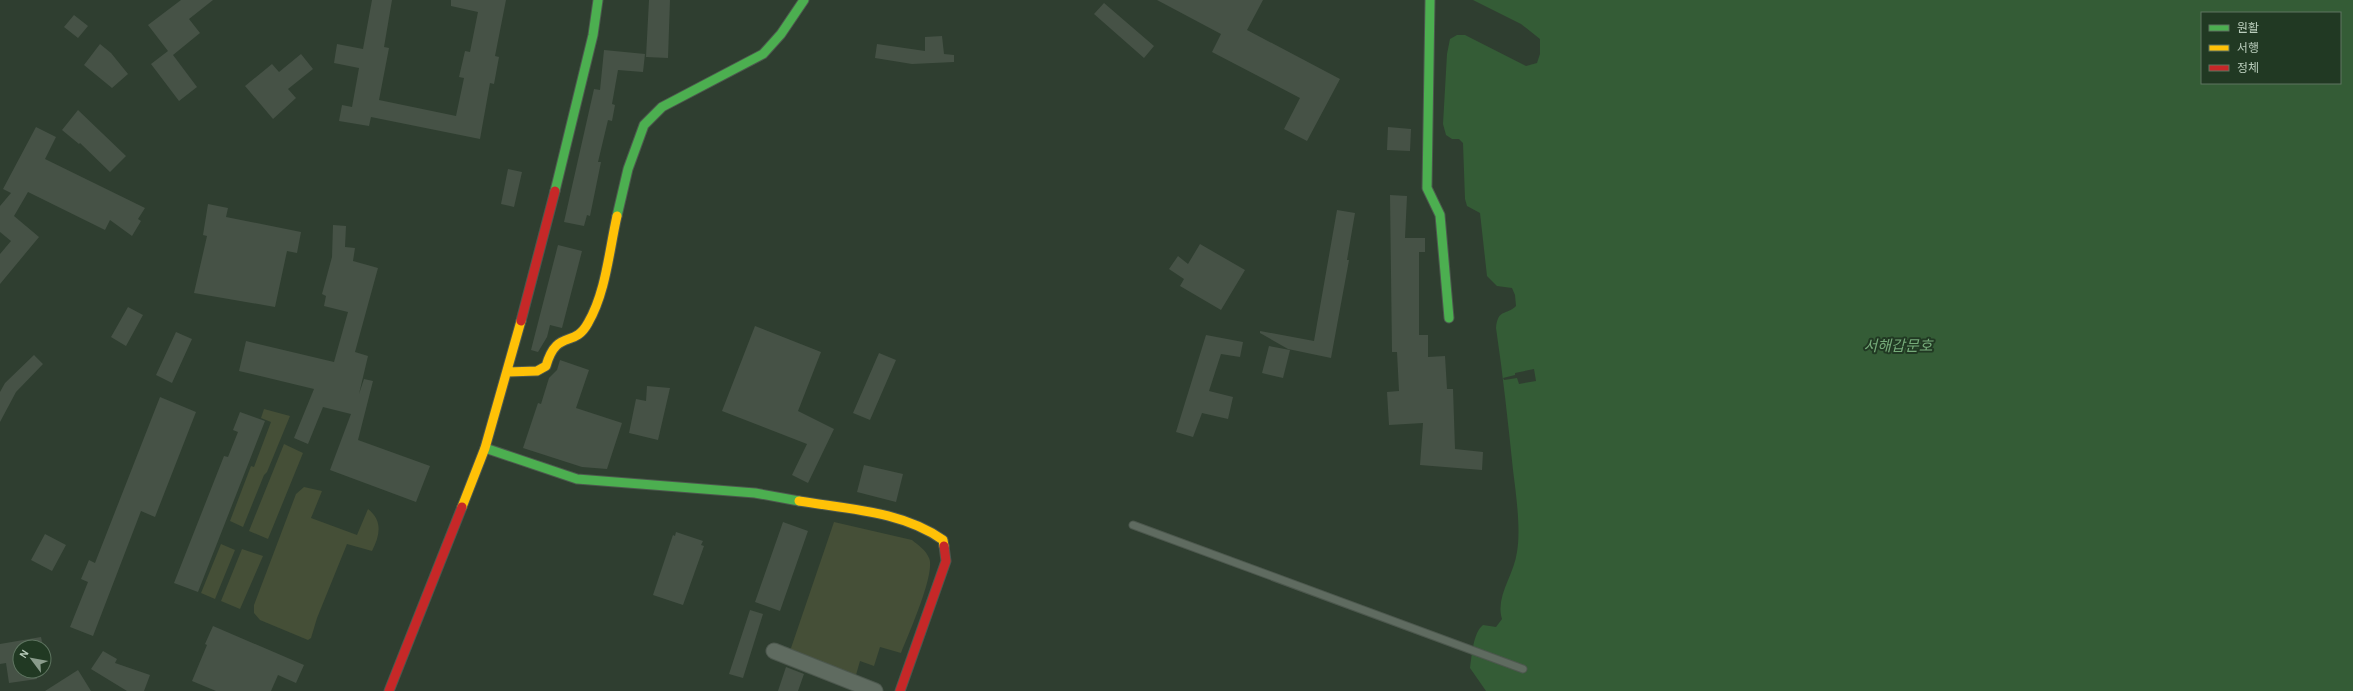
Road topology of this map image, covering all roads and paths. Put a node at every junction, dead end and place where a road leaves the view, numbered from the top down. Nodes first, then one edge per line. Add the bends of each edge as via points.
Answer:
1 (598, 0) edge
2 (804, 0) edge
3 (1430, 0) edge
4 (1449, 318) dead end
5 (507, 372) junction
6 (485, 448) junction
7 (1133, 525) dead end
8 (774, 651) dead end
9 (1523, 669) dead end
10 (859, 688) edge
11 (389, 691) edge
12 (875, 691) edge
13 (900, 691) edge

1 - 5 street via 593,35 544,237
2 - 5 street via 781,34 763,54 662,107 644,125 628,169 598,301 588,324 578,337 560,341 550,352 546,366 537,371
3 - 4 street via 1427,188 1440,215
5 - 6 street
6 - 11 street
6 - 13 street via 577,480 755,493 893,517 930,531 943,540 946,561
7 - 9 lane
8 - 10 street
10 - 12 street

